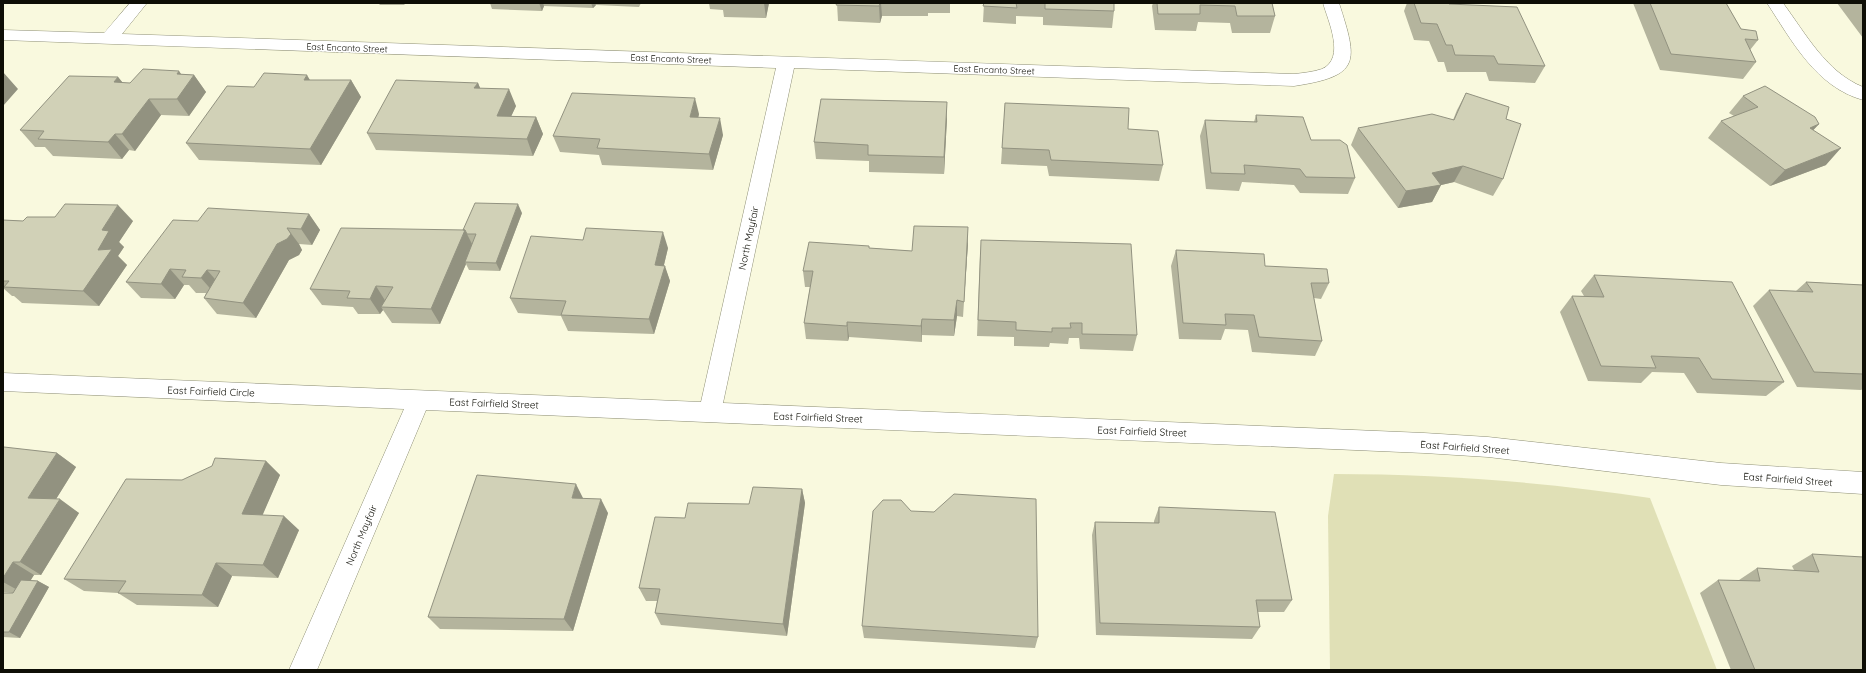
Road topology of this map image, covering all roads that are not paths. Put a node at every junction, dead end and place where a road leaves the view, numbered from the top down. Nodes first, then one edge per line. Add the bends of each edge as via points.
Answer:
1 (139, 3) edge
2 (1331, 3) edge
3 (1775, 3) edge
4 (3, 35) edge
5 (108, 39) junction
6 (786, 63) junction
7 (1858, 93) edge
8 (3, 382) edge
9 (419, 400) junction
10 (710, 412) junction
11 (1863, 483) edge
12 (303, 670) edge

1 - 5 street
2 - 6 street, East Encanto Street via 1343,44 1341,62 1336,70 1312,79
3 - 7 street via 1824,70
4 - 5 street, East Encanto Street
5 - 6 street, East Encanto Street
6 - 10 street, North Mayfair
8 - 9 street, East Fairfield Circle
9 - 10 street, East Fairfield Street
9 - 12 street, North Mayfair
10 - 11 street, East Fairfield Street via 1488,447 1721,474

